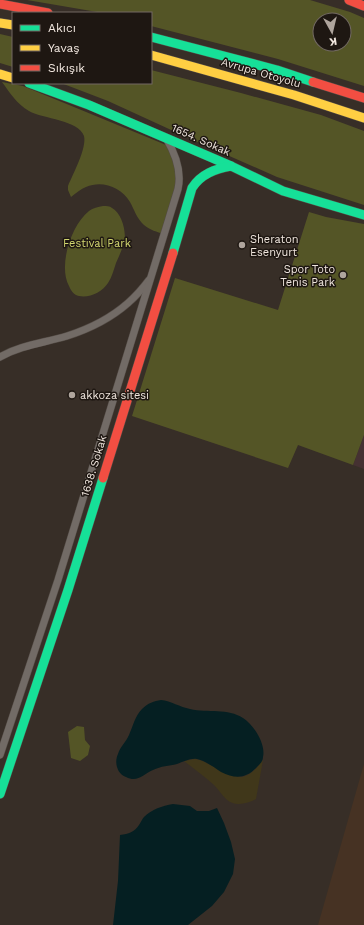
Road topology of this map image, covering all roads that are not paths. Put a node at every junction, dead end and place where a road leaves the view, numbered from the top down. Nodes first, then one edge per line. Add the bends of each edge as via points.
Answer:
1 (349, 0) edge
2 (0, 4) edge
3 (364, 6) edge
4 (43, 12) edge
5 (0, 22) edge
6 (12, 25) edge
7 (152, 37) edge
8 (152, 55) edge
9 (0, 74) edge
10 (12, 78) edge
11 (32, 84) edge
12 (364, 98) edge
13 (364, 118) edge
14 (166, 138) junction
15 (231, 166) junction
16 (364, 215) edge
17 (151, 279) junction
18 (0, 357) edge
19 (0, 756) edge
20 (0, 794) edge

1 - 3 main road
2 - 4 main road
5 - 6 main road
7 - 12 main road, Avrupa Otoyolu via 277,70
8 - 13 main road, Avrupa Otoyolu via 287,93
9 - 10 main road
11 - 14 main road, 1654. Sokak via 77,100
14 - 15 main road, 1654. Sokak
14 - 17 street, 1638. Sokak via 176,160 180,183
15 - 16 main road, 1654. Sokak via 283,191
15 - 20 main road, 1638. Sokak via 218,168 202,176 192,188 70,582
17 - 18 street via 129,302 102,321 78,332 32,344
17 - 19 street, 1638. Sokak

